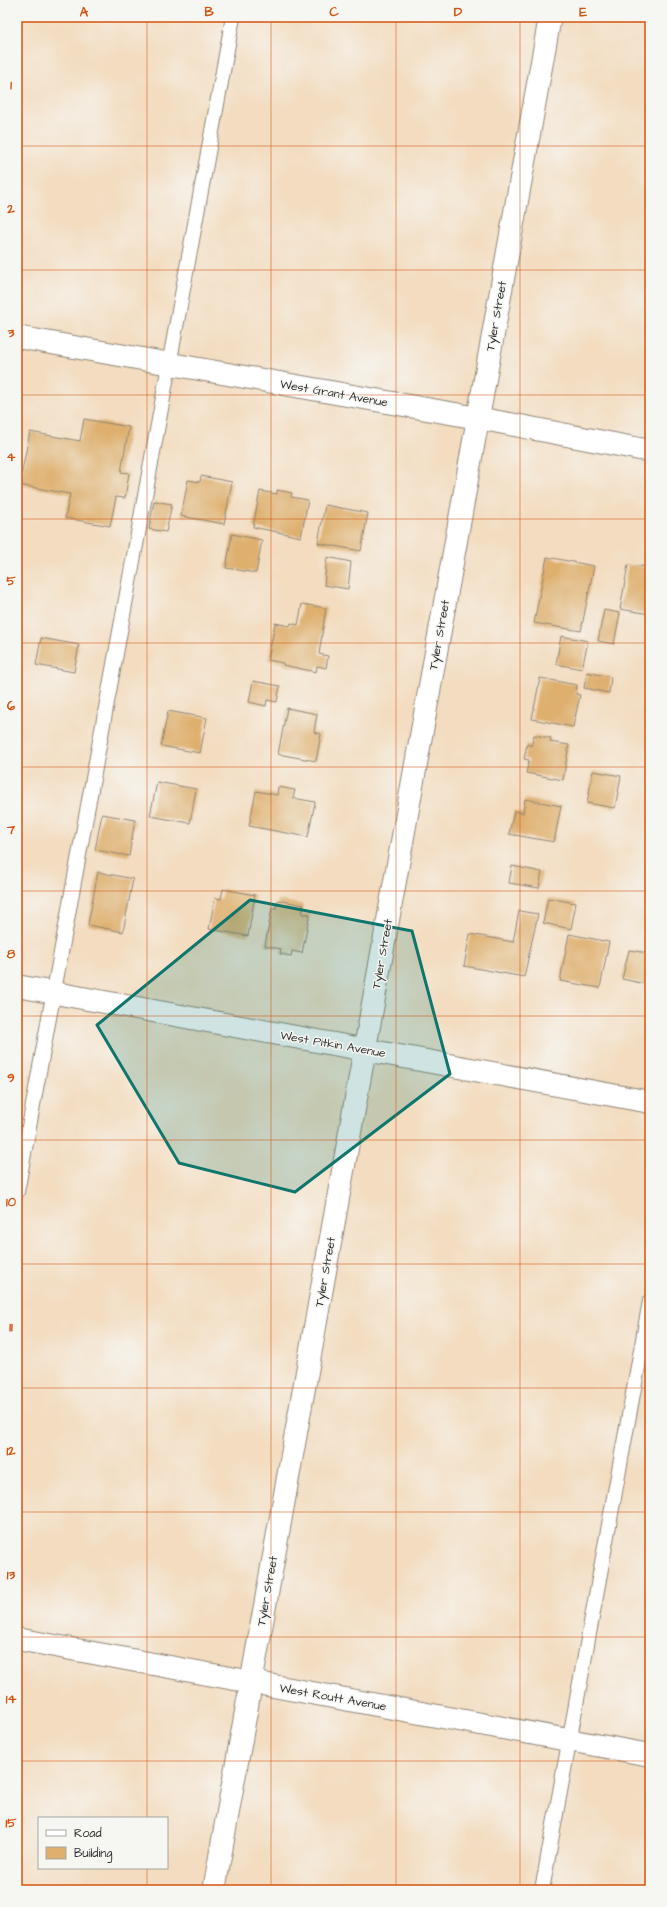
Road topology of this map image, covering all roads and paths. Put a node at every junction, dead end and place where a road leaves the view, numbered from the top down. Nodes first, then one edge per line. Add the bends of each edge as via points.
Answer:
1 (233, 17) edge
2 (550, 17) edge
3 (17, 337) edge
4 (169, 364) junction
5 (478, 418) junction
6 (650, 450) edge
7 (17, 986) edge
8 (54, 992) junction
9 (365, 1050) junction
10 (650, 1102) edge
11 (17, 1192) edge
12 (650, 1301) edge
13 (17, 1639) edge
14 (251, 1682) junction
15 (571, 1741) junction
16 (650, 1755) edge
17 (214, 1890) edge
18 (542, 1890) edge

1 - 4 lane
2 - 5 street, Tyler Street
3 - 4 street, West Grant Avenue
4 - 5 street, West Grant Avenue
4 - 8 lane
5 - 6 street, West Grant Avenue
5 - 9 street, Tyler Street
7 - 8 street, West Pitkin Avenue
8 - 9 street, West Pitkin Avenue
8 - 11 lane
9 - 10 street, West Pitkin Avenue
9 - 14 street, Tyler Street
12 - 15 lane
13 - 14 street, West Routt Avenue
14 - 15 street, West Routt Avenue
14 - 17 street, Tyler Street
15 - 16 street, West Routt Avenue
15 - 18 lane

